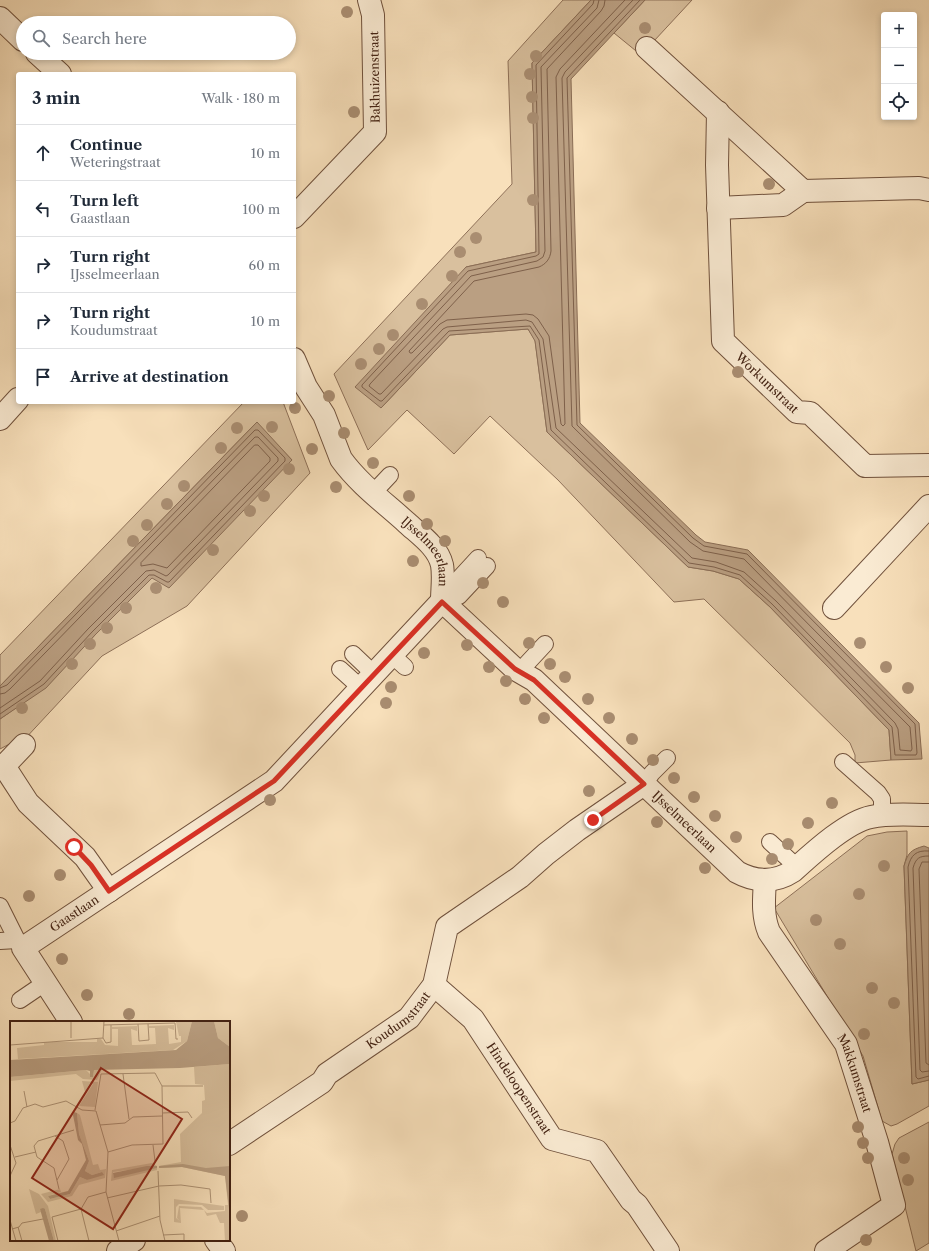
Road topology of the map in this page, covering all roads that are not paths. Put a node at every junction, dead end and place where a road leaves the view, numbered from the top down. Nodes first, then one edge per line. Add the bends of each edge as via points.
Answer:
1 (369, 0) edge
2 (0, 18) edge
3 (16, 33) edge
4 (647, 48) dead end
5 (45, 60) edge
6 (58, 72) edge
7 (718, 112) junction
8 (929, 190) edge
9 (804, 191) junction
10 (718, 208) junction
11 (296, 215) edge
12 (296, 364) edge
13 (16, 401) edge
14 (0, 419) edge
15 (929, 465) edge
16 (390, 475) dead end
17 (373, 493) junction
18 (929, 506) edge
19 (483, 562) dead end
20 (442, 602) junction
21 (834, 608) dead end
22 (545, 644) dead end
23 (353, 654) dead end
24 (340, 669) dead end
25 (519, 672) junction
26 (367, 681) junction
27 (24, 745) dead end
28 (667, 758) dead end
29 (844, 762) dead end
30 (2, 766) edge
31 (644, 784) junction
32 (929, 815) edge
33 (882, 816) junction
34 (770, 842) dead end
35 (797, 867) junction
36 (765, 880) junction
37 (109, 891) junction
38 (0, 906) edge
39 (0, 928) edge
40 (0, 940) edge
41 (20, 944) junction
42 (45, 983) junction
43 (434, 985) junction
44 (20, 1000) dead end
45 (70, 1021) edge
46 (230, 1143) edge
47 (133, 1241) edge
48 (217, 1241) edge
49 (118, 1251) edge
50 (224, 1251) edge
51 (668, 1251) edge
52 (826, 1251) edge

1 - 11 street, Bakhuizenstraat via 374,15 375,132
2 - 3 street
4 - 7 street
5 - 6 street
7 - 9 street
7 - 10 street, Workumstraat
8 - 9 street via 920,188
9 - 10 street via 783,205
10 - 15 street, Workumstraat via 723,342 797,412 810,413 865,466
12 - 17 street, IJsselmeerlaan via 306,387 324,415 341,459
13 - 14 street
16 - 17 lane
17 - 20 street, IJsselmeerlaan via 428,542 439,556 443,573
18 - 21 street
19 - 20 lane via 459,596
20 - 25 street, IJsselmeerlaan
20 - 26 street, Gaastlaan via 398,661
22 - 25 lane
23 - 26 lane
24 - 26 lane
25 - 31 street, IJsselmeerlaan via 534,680
26 - 37 street, Gaastlaan via 268,786
27 - 30 street
28 - 31 lane
29 - 33 lane via 878,793 882,799
30 - 37 street via 28,803 84,857
31 - 36 street, IJsselmeerlaan via 737,872 745,877
31 - 43 street, Koudumstraat via 578,830 520,877 447,927
32 - 33 street, IJsselmeerlaan
33 - 35 street, IJsselmeerlaan via 870,817 852,824
34 - 35 lane
35 - 36 street, IJsselmeerlaan via 784,877
36 - 52 street, Makkumstraat via 765,922 769,932 846,1044 894,1205
37 - 41 street, Gaastlaan
38 - 41 lane
39 - 41 lane
40 - 41 lane
41 - 42 street
42 - 44 lane
42 - 45 street
43 - 46 street, Koudumstraat via 409,1018 326,1074 322,1082
43 - 51 street, Hindeloopenstraat via 473,1019 552,1139 597,1151
47 - 49 street
48 - 50 street

